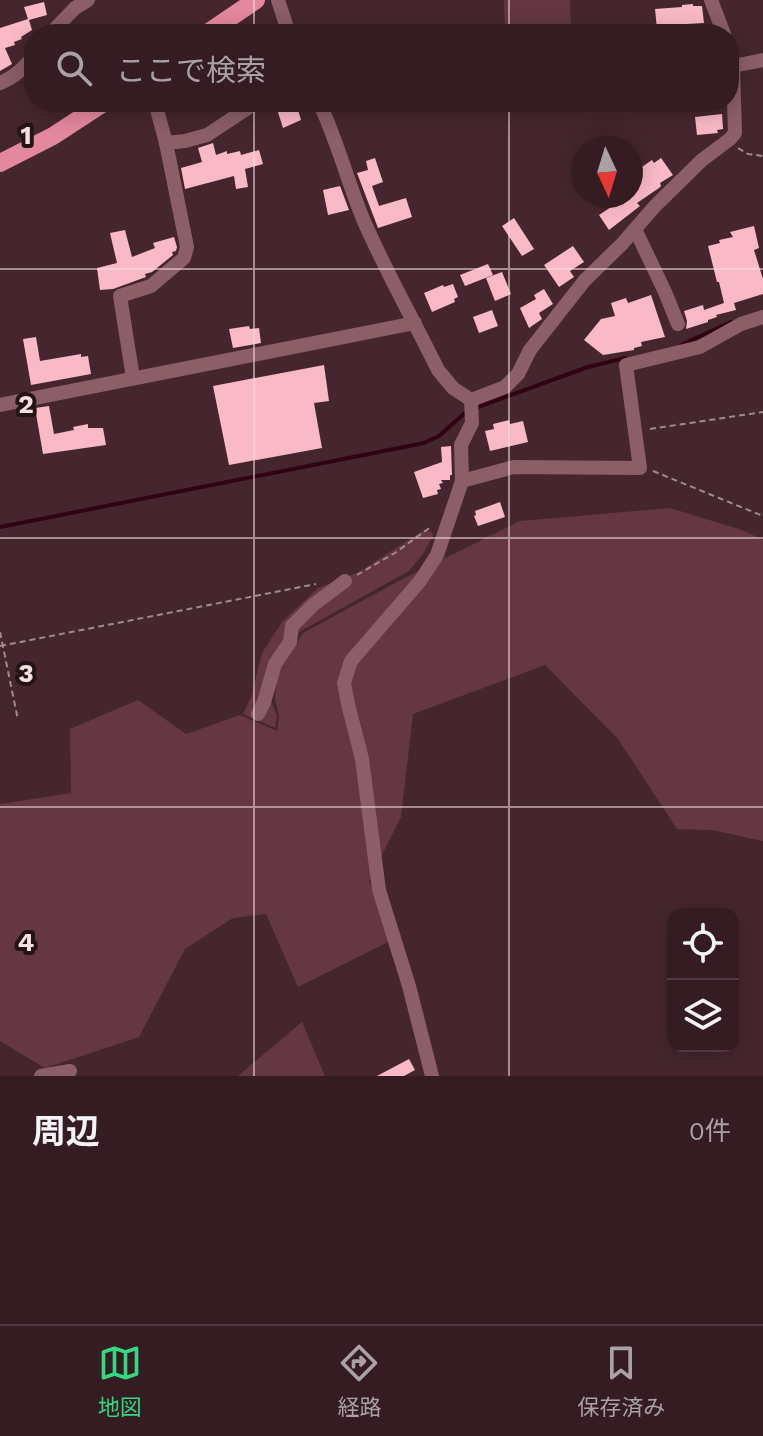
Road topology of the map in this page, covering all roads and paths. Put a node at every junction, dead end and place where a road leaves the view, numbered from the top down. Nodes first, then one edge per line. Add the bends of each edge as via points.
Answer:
1 (88, 0) edge
2 (256, 0) edge
3 (278, 0) edge
4 (711, 0) edge
5 (60, 24) edge
6 (221, 24) edge
7 (286, 24) edge
8 (720, 24) edge
9 (763, 60) edge
10 (739, 65) edge
11 (24, 68) edge
12 (0, 83) edge
13 (90, 112) edge
14 (158, 112) edge
15 (242, 112) edge
16 (324, 112) edge
17 (734, 112) edge
18 (730, 139) junction
19 (166, 143) junction
20 (763, 156) edge
21 (0, 163) edge
22 (635, 229) junction
23 (763, 317) edge
24 (415, 323) junction
25 (678, 324) dead end
26 (133, 378) junction
27 (471, 400) junction
28 (0, 405) edge
29 (763, 412) edge
30 (636, 431) junction
31 (640, 468) junction
32 (462, 481) junction
33 (450, 516) junction
34 (763, 516) edge
35 (345, 581) joint
36 (321, 583) dead end
37 (0, 632) edge
38 (1, 646) edge
39 (258, 714) dead end
40 (18, 720) dead end
41 (70, 1071) dead end
42 (41, 1076) edge
43 (432, 1076) edge

1 - 5 street
2 - 6 main road
3 - 7 street
4 - 8 street
9 - 10 street
11 - 12 street
13 - 21 main road
14 - 19 street
15 - 19 street via 207,135
16 - 24 street via 365,223
17 - 18 street
18 - 20 path via 741,151
18 - 22 street via 702,160
19 - 26 street via 187,247 184,258 151,286 120,296
22 - 25 street
22 - 27 street via 585,280 530,350 518,374 505,387
23 - 30 street via 700,347 626,365
24 - 26 street
24 - 27 street via 438,370
26 - 28 street
27 - 32 street via 472,423 461,445
29 - 30 path
30 - 31 street
31 - 32 street via 514,467
31 - 34 path
32 - 33 street
33 - 35 path
33 - 43 street via 437,555 351,661 344,683 362,759 379,890
35 - 39 street via 292,626
36 - 38 path
37 - 38 path
38 - 40 path
41 - 42 street

